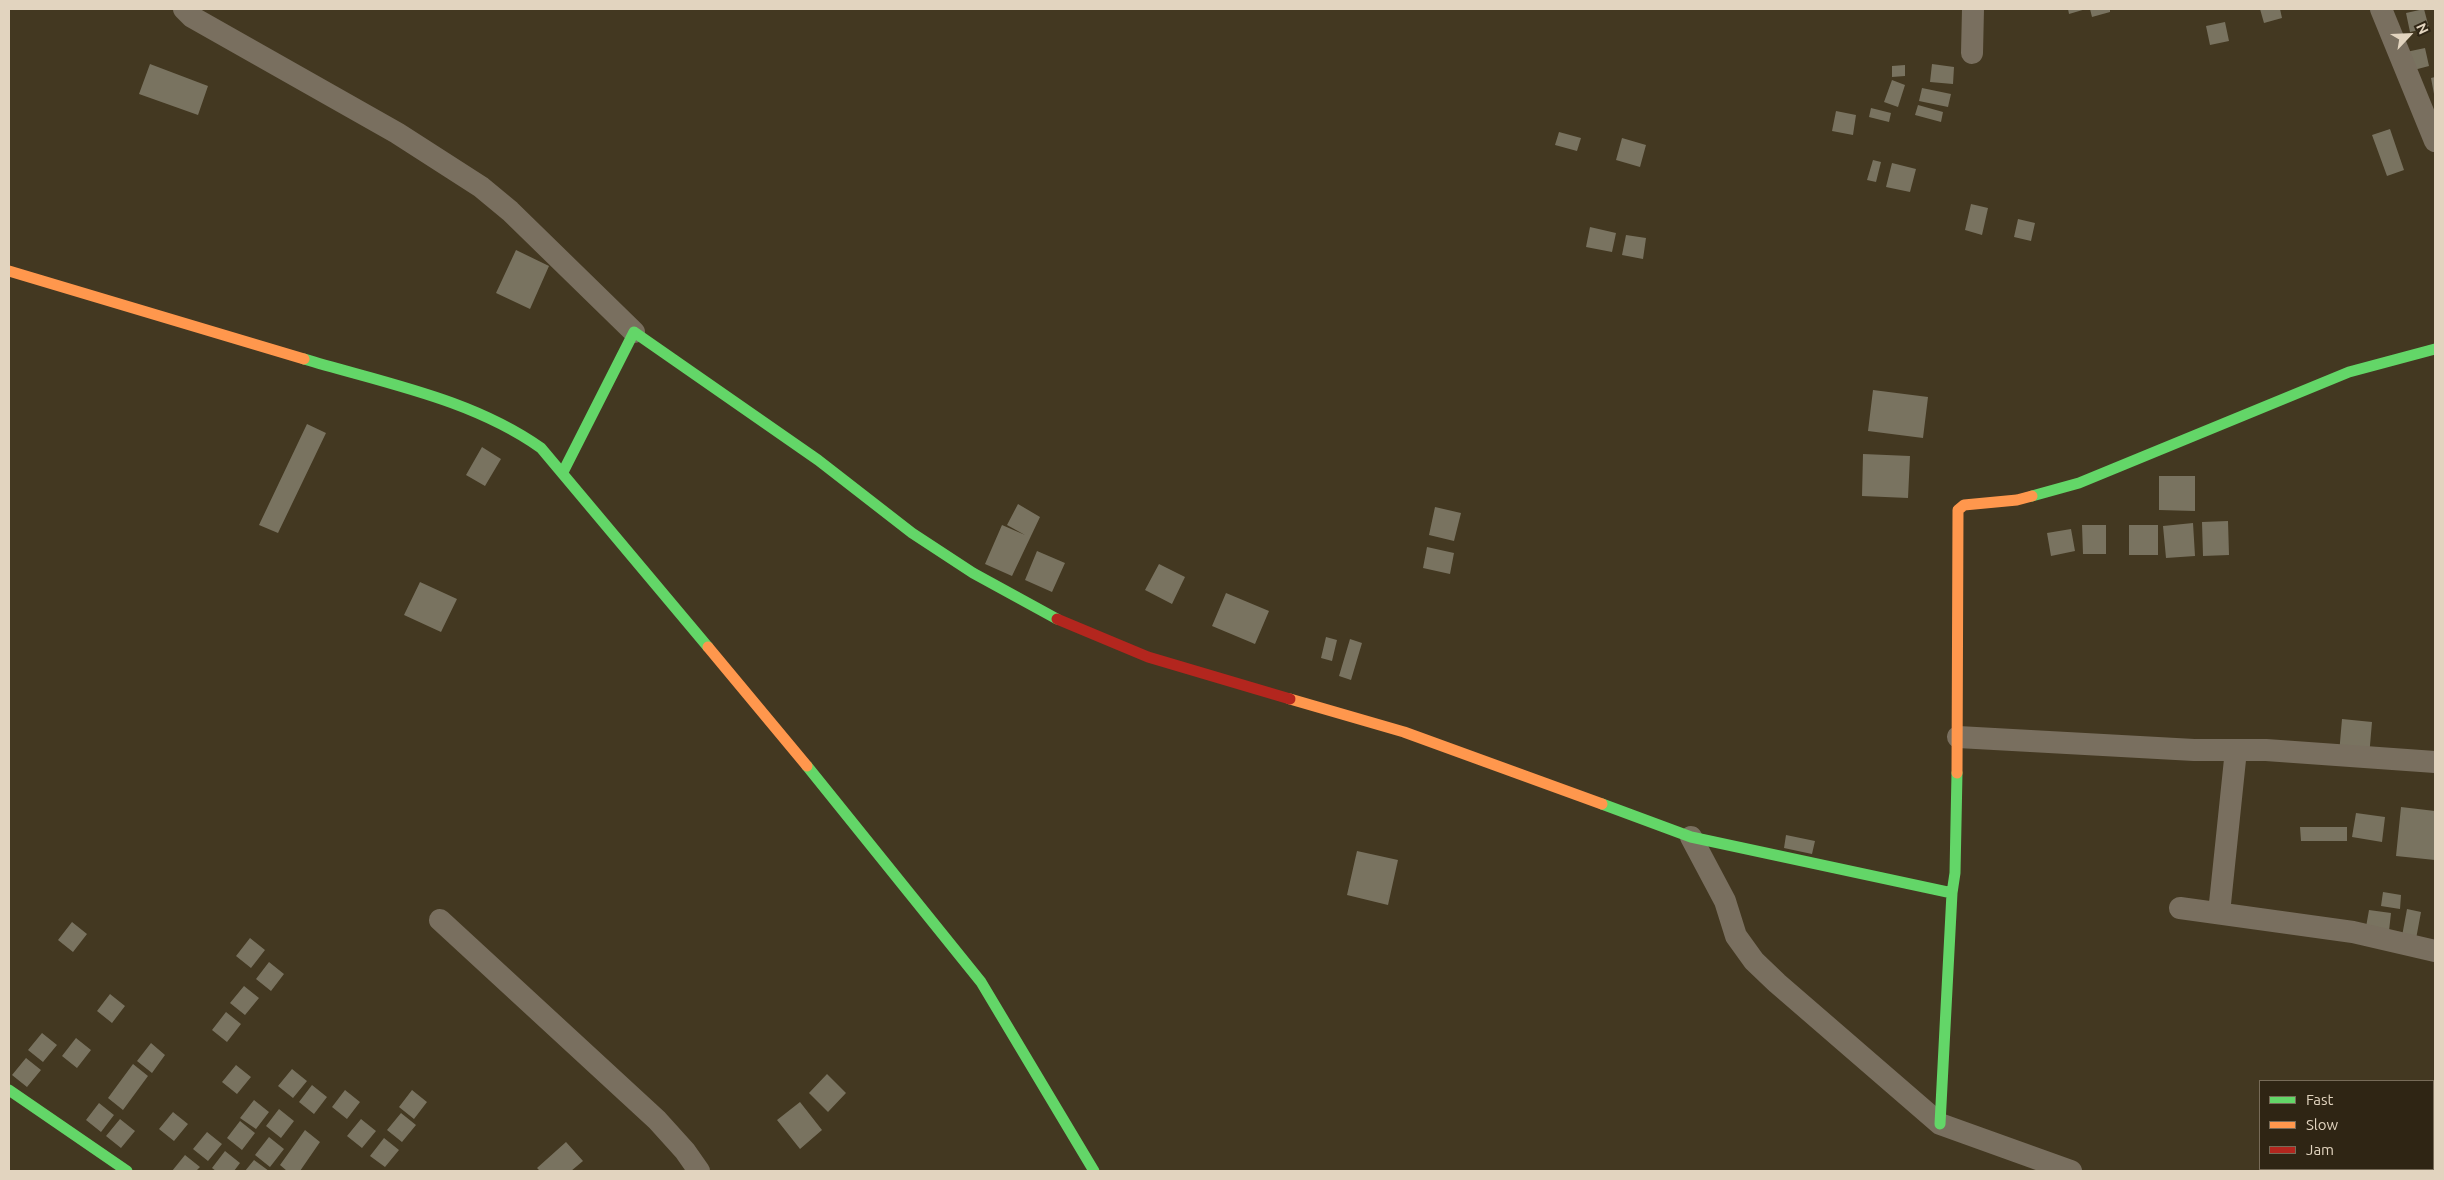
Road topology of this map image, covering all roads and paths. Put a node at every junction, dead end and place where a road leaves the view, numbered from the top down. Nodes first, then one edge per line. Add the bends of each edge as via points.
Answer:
1 (184, 9) edge
2 (1972, 9) edge
3 (2380, 9) edge
4 (1972, 53) dead end
5 (2435, 141) edge
6 (9, 271) edge
7 (634, 332) junction
8 (2435, 349) edge
9 (563, 472) junction
10 (1958, 737) junction
11 (2236, 750) junction
12 (2435, 762) edge
13 (1691, 837) junction
14 (1952, 893) junction
15 (2180, 908) dead end
16 (2219, 913) junction
17 (440, 920) dead end
18 (2435, 952) edge
19 (9, 1090) edge
20 (1940, 1124) junction
21 (127, 1171) edge
22 (699, 1171) edge
23 (1094, 1171) edge
24 (2071, 1171) edge

1 - 7 street via 192,17 398,133 481,187 510,211
2 - 4 street
3 - 5 street
6 - 9 street via 483,413 516,429 541,448
7 - 9 street
7 - 13 street via 818,460 912,533 972,573 1070,626 1148,657 1404,732
8 - 10 street via 2349,372 2079,483 2017,500 1960,507 1956,516
9 - 23 street via 981,982
10 - 11 street
10 - 14 street
11 - 12 street
11 - 16 street
13 - 14 street
13 - 20 street via 1725,900 1736,936 1754,961
14 - 20 street
15 - 16 street
16 - 18 street via 2353,932
17 - 22 street via 657,1120
19 - 21 street
20 - 24 street

